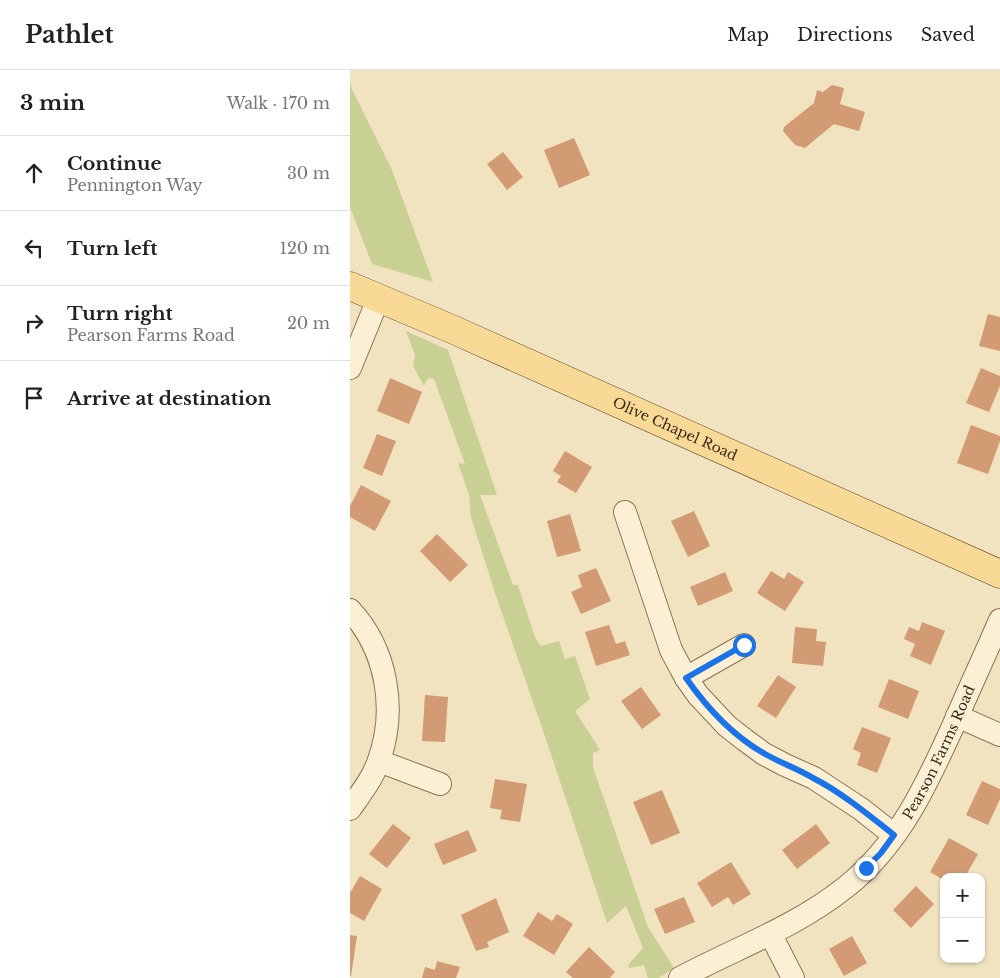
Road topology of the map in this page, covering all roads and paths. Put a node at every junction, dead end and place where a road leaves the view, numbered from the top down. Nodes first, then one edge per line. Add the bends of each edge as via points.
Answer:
1 (350, 286) edge
2 (378, 297) junction
3 (350, 368) edge
4 (625, 512) dead end
5 (1000, 574) edge
6 (350, 610) edge
7 (1000, 620) edge
8 (744, 645) dead end
9 (686, 678) junction
10 (957, 716) junction
11 (1000, 735) edge
12 (379, 761) junction
13 (440, 784) dead end
14 (350, 809) edge
15 (894, 835) junction
16 (771, 934) junction
17 (680, 978) edge
18 (794, 978) edge

1 - 2 main road, Olive Chapel Road
2 - 3 street
2 - 5 main road, Olive Chapel Road
4 - 9 street via 671,650
6 - 12 street via 375,647 386,682 387,726
7 - 10 street, Pearson Farms Road
8 - 9 street
9 - 15 street via 722,721 744,740 764,754 814,778
10 - 11 street
10 - 15 street, Pearson Farms Road via 922,792
12 - 13 street
12 - 14 street
15 - 16 street, Pearson Farms Road via 848,886
16 - 17 street, Pearson Farms Road
16 - 18 street

